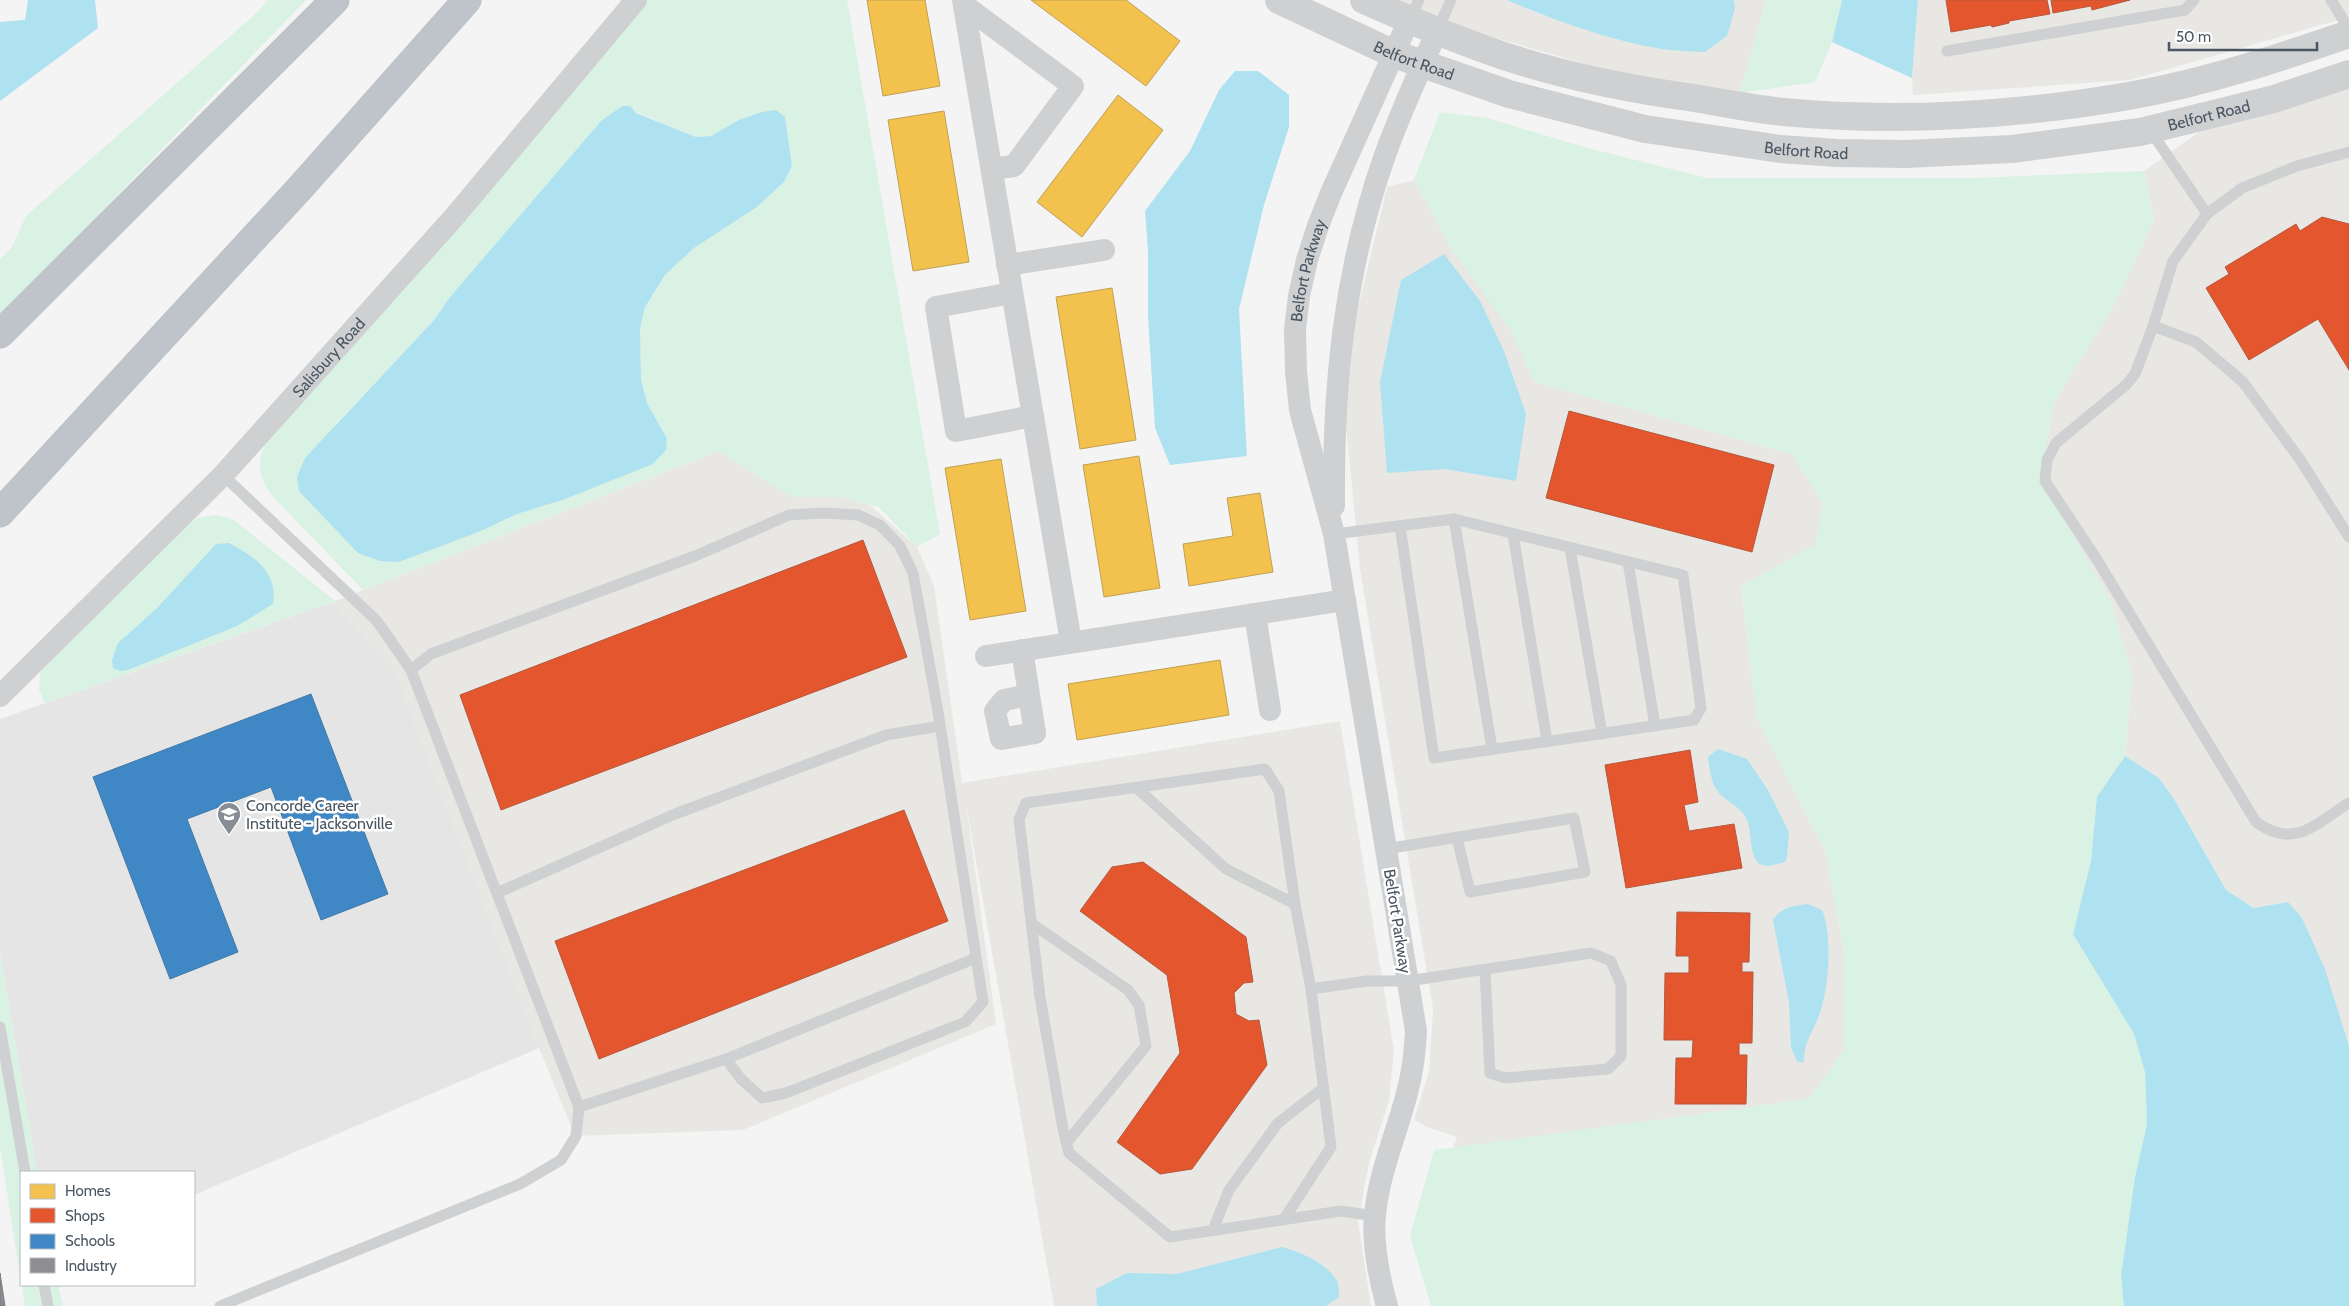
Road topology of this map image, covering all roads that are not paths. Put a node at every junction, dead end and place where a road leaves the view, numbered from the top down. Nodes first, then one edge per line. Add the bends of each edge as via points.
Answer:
1 (335, 0) edge
2 (467, 0) edge
3 (636, 0) edge
4 (1279, 0) edge
5 (1364, 0) edge
6 (1451, 0) edge
7 (2194, 0) edge
8 (2331, 0) edge
9 (963, 2) edge
10 (1414, 10) edge
11 (2349, 29) edge
12 (1437, 31) junction
13 (2349, 34) edge
14 (1947, 51) dead end
15 (1394, 54) junction
16 (1423, 66) junction
17 (2349, 74) edge
18 (2150, 130) junction
19 (2349, 152) edge
20 (992, 169) junction
21 (2207, 214) junction
22 (1104, 250) dead end
23 (1007, 265) junction
24 (1012, 293) junction
25 (2153, 326) junction
26 (0, 334) edge
27 (1033, 416) junction
28 (223, 475) junction
29 (0, 513) edge
30 (1454, 519) junction
31 (1400, 526) junction
32 (1334, 534) junction
33 (1512, 534) junction
34 (2349, 537) edge
35 (1570, 548) junction
36 (1628, 562) junction
37 (1345, 600) junction
38 (1255, 614) junction
39 (1071, 642) junction
40 (1022, 650) junction
41 (986, 656) dead end
42 (411, 670) junction
43 (1029, 695) dead end
44 (0, 696) edge
45 (1270, 710) dead end
46 (940, 726) junction
47 (1655, 726) junction
48 (1602, 734) junction
49 (1547, 741) junction
50 (1492, 749) junction
51 (1138, 788) junction
52 (2349, 803) edge
53 (1457, 838) junction
54 (1386, 849) junction
55 (498, 893) junction
56 (1295, 904) junction
57 (1031, 923) junction
58 (976, 958) junction
59 (1485, 970) junction
60 (1408, 981) junction
61 (1312, 989) junction
62 (0, 1027) edge
63 (726, 1058) junction
64 (1323, 1088) junction
65 (579, 1107) junction
66 (1067, 1142) junction
67 (25, 1171) edge
68 (1375, 1216) junction
69 (1284, 1219) junction
70 (1212, 1230) junction
71 (44, 1286) edge
72 (48, 1306) edge
73 (220, 1306) edge
74 (1387, 1306) edge

1 - 26 highway
2 - 29 highway via 300,188
3 - 28 street, Salisbury Road via 455,216
4 - 15 street, Belfort Road
5 - 10 street
6 - 12 lane
7 - 14 lane via 2185,10
8 - 11 lane
9 - 20 street
9 - 20 street via 1073,86 1014,166
10 - 12 street
10 - 15 street, Belfort Parkway
12 - 13 street via 1502,56 1651,92 1784,112 1906,116 2009,111 2133,95 2263,63
12 - 16 street, Belfort Parkway
15 - 16 street, Belfort Road
15 - 32 street, Belfort Parkway via 1331,193 1307,260 1299,296 1295,355 1300,410
16 - 18 street, Belfort Road via 1509,94 1645,129 1780,149 1906,154 1993,150
16 - 32 street, Belfort Parkway via 1384,157 1362,232 1346,304 1334,413
17 - 18 street, Belfort Road via 2274,99
18 - 21 lane
19 - 21 lane via 2297,166 2242,188
20 - 23 street
21 - 25 lane via 2173,261
22 - 23 street
23 - 24 street
24 - 27 street
24 - 27 street via 936,307 956,431
25 - 34 lane via 2196,342 2243,382 2302,461
25 - 52 lane via 2135,374 2126,386 2056,442 2047,460 2046,481 2256,822 2285,836 2300,834
27 - 39 street
28 - 42 lane via 376,621
28 - 44 street, Salisbury Road
30 - 31 lane
30 - 33 lane
30 - 50 lane
31 - 32 lane
31 - 50 lane via 1434,758
32 - 37 street, Belfort Parkway
33 - 35 lane
33 - 49 lane
35 - 36 lane
35 - 48 lane
36 - 47 lane
36 - 47 lane via 1683,576 1701,708 1694,720
37 - 38 street
37 - 54 street, Belfort Parkway
38 - 39 street
38 - 45 street
39 - 40 street
40 - 41 street
40 - 43 street
42 - 46 lane via 431,654 696,556 789,515 858,515 880,525 900,546 913,573
42 - 55 lane
46 - 55 lane via 886,735 684,811
46 - 58 lane
47 - 48 lane
48 - 49 lane
49 - 50 lane
51 - 56 lane via 1226,869
51 - 56 lane via 1265,769 1279,791
51 - 57 lane via 1026,804 1019,819
53 - 53 lane via 1574,818 1584,872 1470,892
53 - 54 lane
54 - 60 street, Belfort Parkway
55 - 65 lane
56 - 61 lane
57 - 66 lane via 1040,997
57 - 66 lane via 1128,990 1139,1005 1146,1046
58 - 63 lane
58 - 63 lane via 983,1002 965,1022 786,1093 762,1098 741,1079
59 - 59 lane via 1591,953 1611,961 1621,985 1620,1056 1608,1069 1505,1078 1490,1073
59 - 60 lane
60 - 61 lane via 1367,981
60 - 68 street, Belfort Parkway via 1416,1032 1414,1057 1380,1181
61 - 64 lane
62 - 67 lane
63 - 65 lane
64 - 69 lane via 1331,1147
64 - 70 lane via 1278,1123 1229,1190
65 - 73 lane via 576,1136 561,1160 520,1184
66 - 70 lane via 1069,1153 1170,1237
68 - 69 lane via 1341,1211
68 - 74 street, Belfort Parkway via 1380,1280
69 - 70 lane
71 - 72 lane

